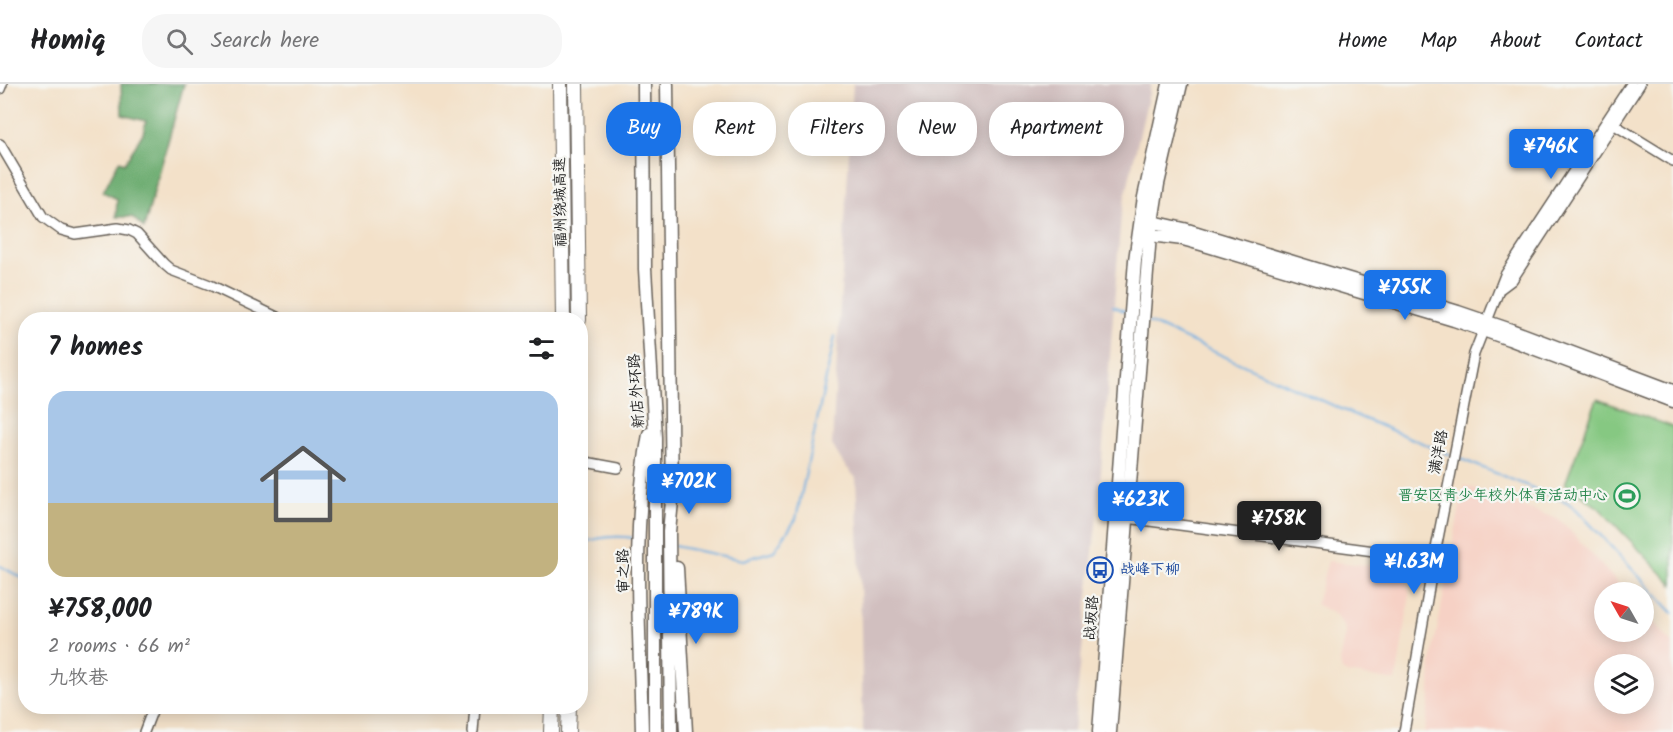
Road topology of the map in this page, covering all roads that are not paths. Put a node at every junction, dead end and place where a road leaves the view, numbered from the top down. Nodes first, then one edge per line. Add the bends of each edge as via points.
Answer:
1 (2, 84) edge
2 (560, 84) edge
3 (576, 84) edge
4 (667, 84) edge
5 (1169, 84) edge
6 (1181, 84) edge
7 (1630, 84) edge
8 (1640, 84) edge
9 (0, 89) edge
10 (644, 89) edge
11 (1613, 124) junction
12 (0, 144) edge
13 (1673, 161) edge
14 (1145, 221) junction
15 (1144, 234) junction
16 (1500, 289) junction
17 (1137, 309) junction
18 (267, 312) edge
19 (563, 312) edge
20 (579, 312) edge
21 (1485, 326) junction
22 (1673, 391) edge
23 (1673, 401) edge
24 (653, 411) junction
25 (588, 462) edge
26 (618, 468) dead end
27 (1127, 518) junction
28 (672, 532) junction
29 (1434, 559) junction
30 (151, 714) edge
31 (474, 714) edge
32 (552, 714) edge
33 (569, 714) edge
34 (144, 732) edge
35 (473, 732) edge
36 (551, 732) edge
37 (568, 732) edge
38 (642, 732) edge
39 (655, 732) edge
40 (671, 732) edge
41 (686, 732) edge
42 (1099, 732) edge
43 (1110, 732) edge
44 (1404, 732) edge

1 - 9 street
2 - 19 highway, 福州绕城高速
3 - 20 highway, 福州绕城高速
4 - 28 main road, 新店外环路
5 - 14 main road
6 - 14 main road
7 - 16 street, 满洋路 via 1505,275
8 - 11 street, 满洋路
10 - 24 main road, 新店外环路 via 645,269
11 - 13 street
11 - 16 street, 满洋路 via 1512,280
12 - 18 street via 39,212 53,226 75,234 129,230 171,270
14 - 15 main road
14 - 21 main road via 1184,229
15 - 17 main road
15 - 21 main road via 1201,243
16 - 21 street, 满洋路
17 - 27 main road, 战坂路 via 1141,333
17 - 42 main road, 战坂路 via 1130,327
21 - 22 main road
21 - 23 main road
21 - 29 street, 满洋路 via 1474,354
24 - 38 main road, 审之路 via 645,455 638,554
24 - 39 main road, 新店外环路
25 - 26 street
27 - 29 street
27 - 43 main road, 战坂路
28 - 40 main road, 新店外环路
28 - 41 main road
29 - 44 street, 满洋路
30 - 34 street
31 - 35 street
32 - 36 highway
33 - 37 highway

